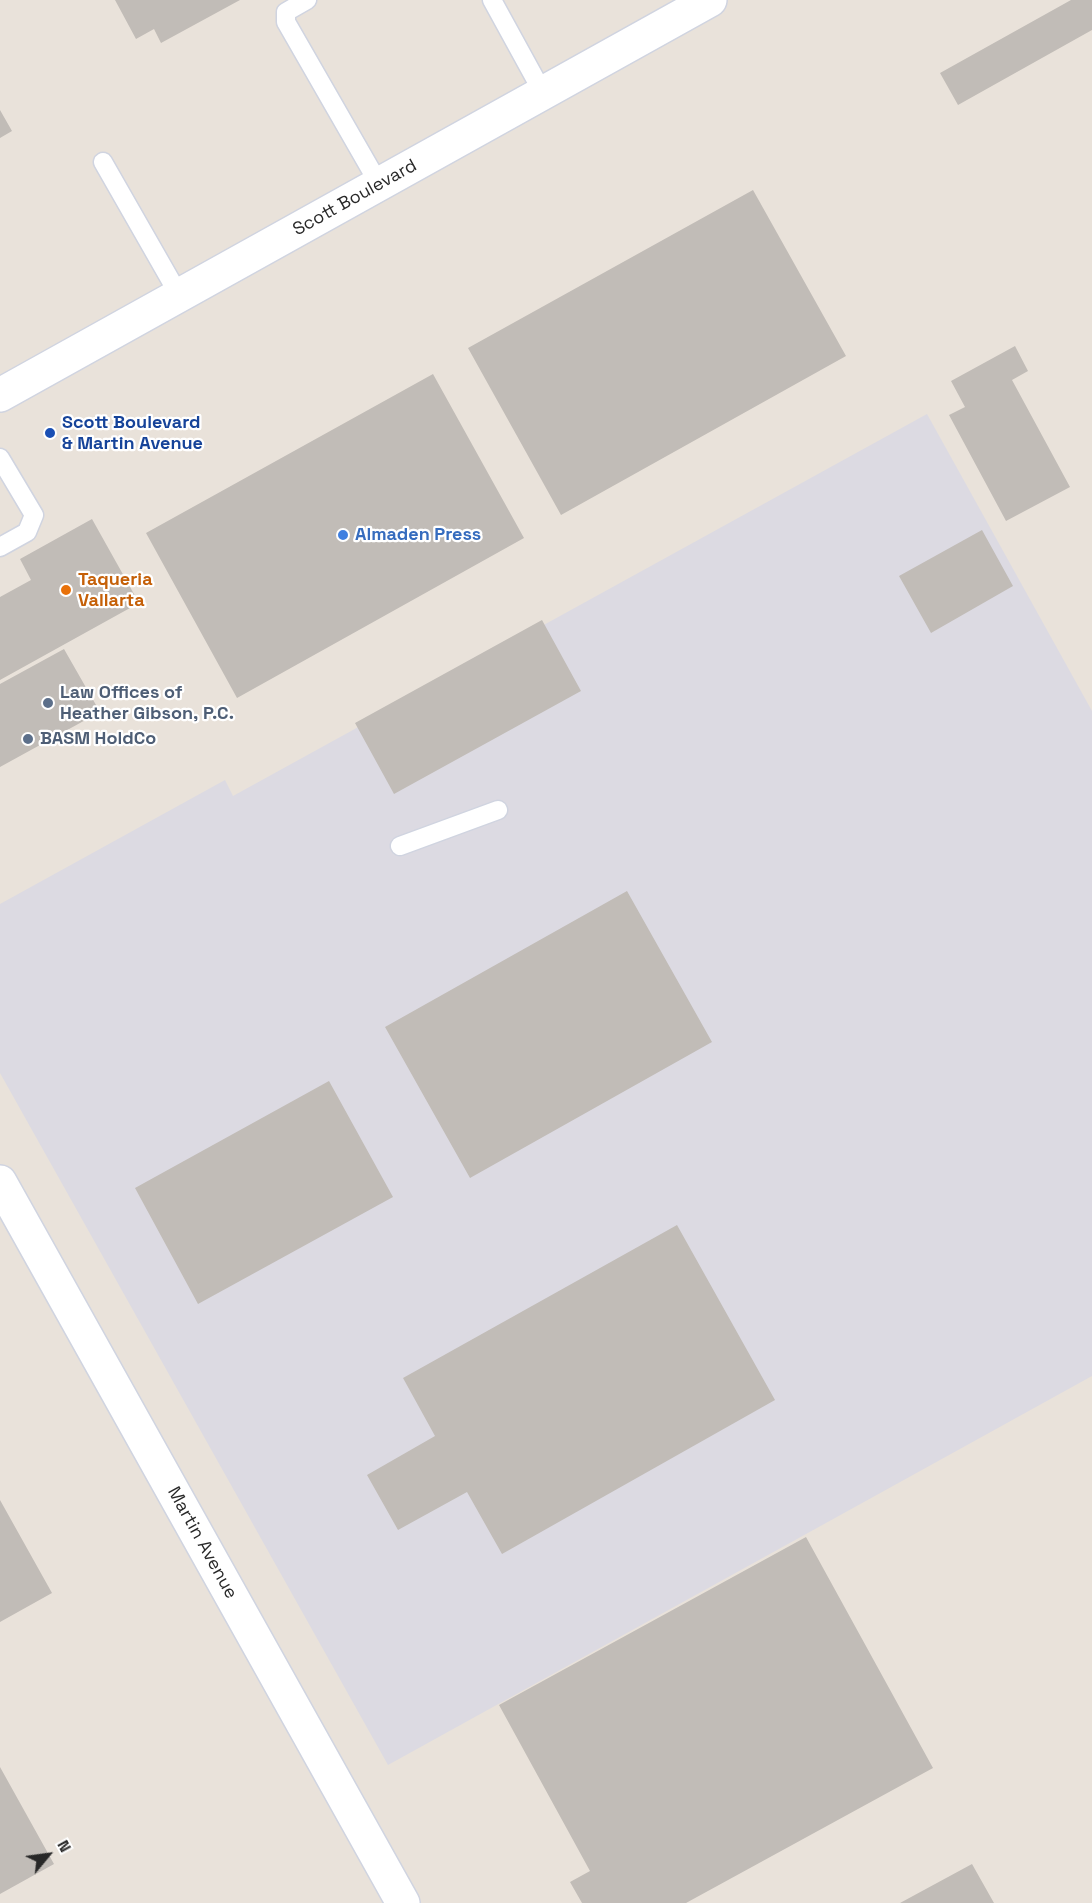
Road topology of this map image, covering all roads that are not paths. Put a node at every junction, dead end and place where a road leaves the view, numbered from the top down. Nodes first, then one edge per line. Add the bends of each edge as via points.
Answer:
1 (307, 0) edge
2 (492, 0) edge
3 (710, 0) edge
4 (543, 93) junction
5 (103, 162) dead end
6 (379, 184) junction
7 (178, 296) junction
8 (0, 395) edge
9 (0, 458) edge
10 (0, 547) edge
11 (498, 810) dead end
12 (400, 846) dead end
13 (0, 1182) edge
14 (404, 1903) edge

1 - 6 lane via 286,12 286,22
2 - 4 lane
3 - 4 main road, Scott Boulevard
4 - 6 main road, Scott Boulevard
5 - 7 lane
6 - 7 main road, Scott Boulevard
7 - 8 main road, Scott Boulevard
9 - 10 lane via 34,515 27,532
11 - 12 lane
13 - 14 main road, Martin Avenue

